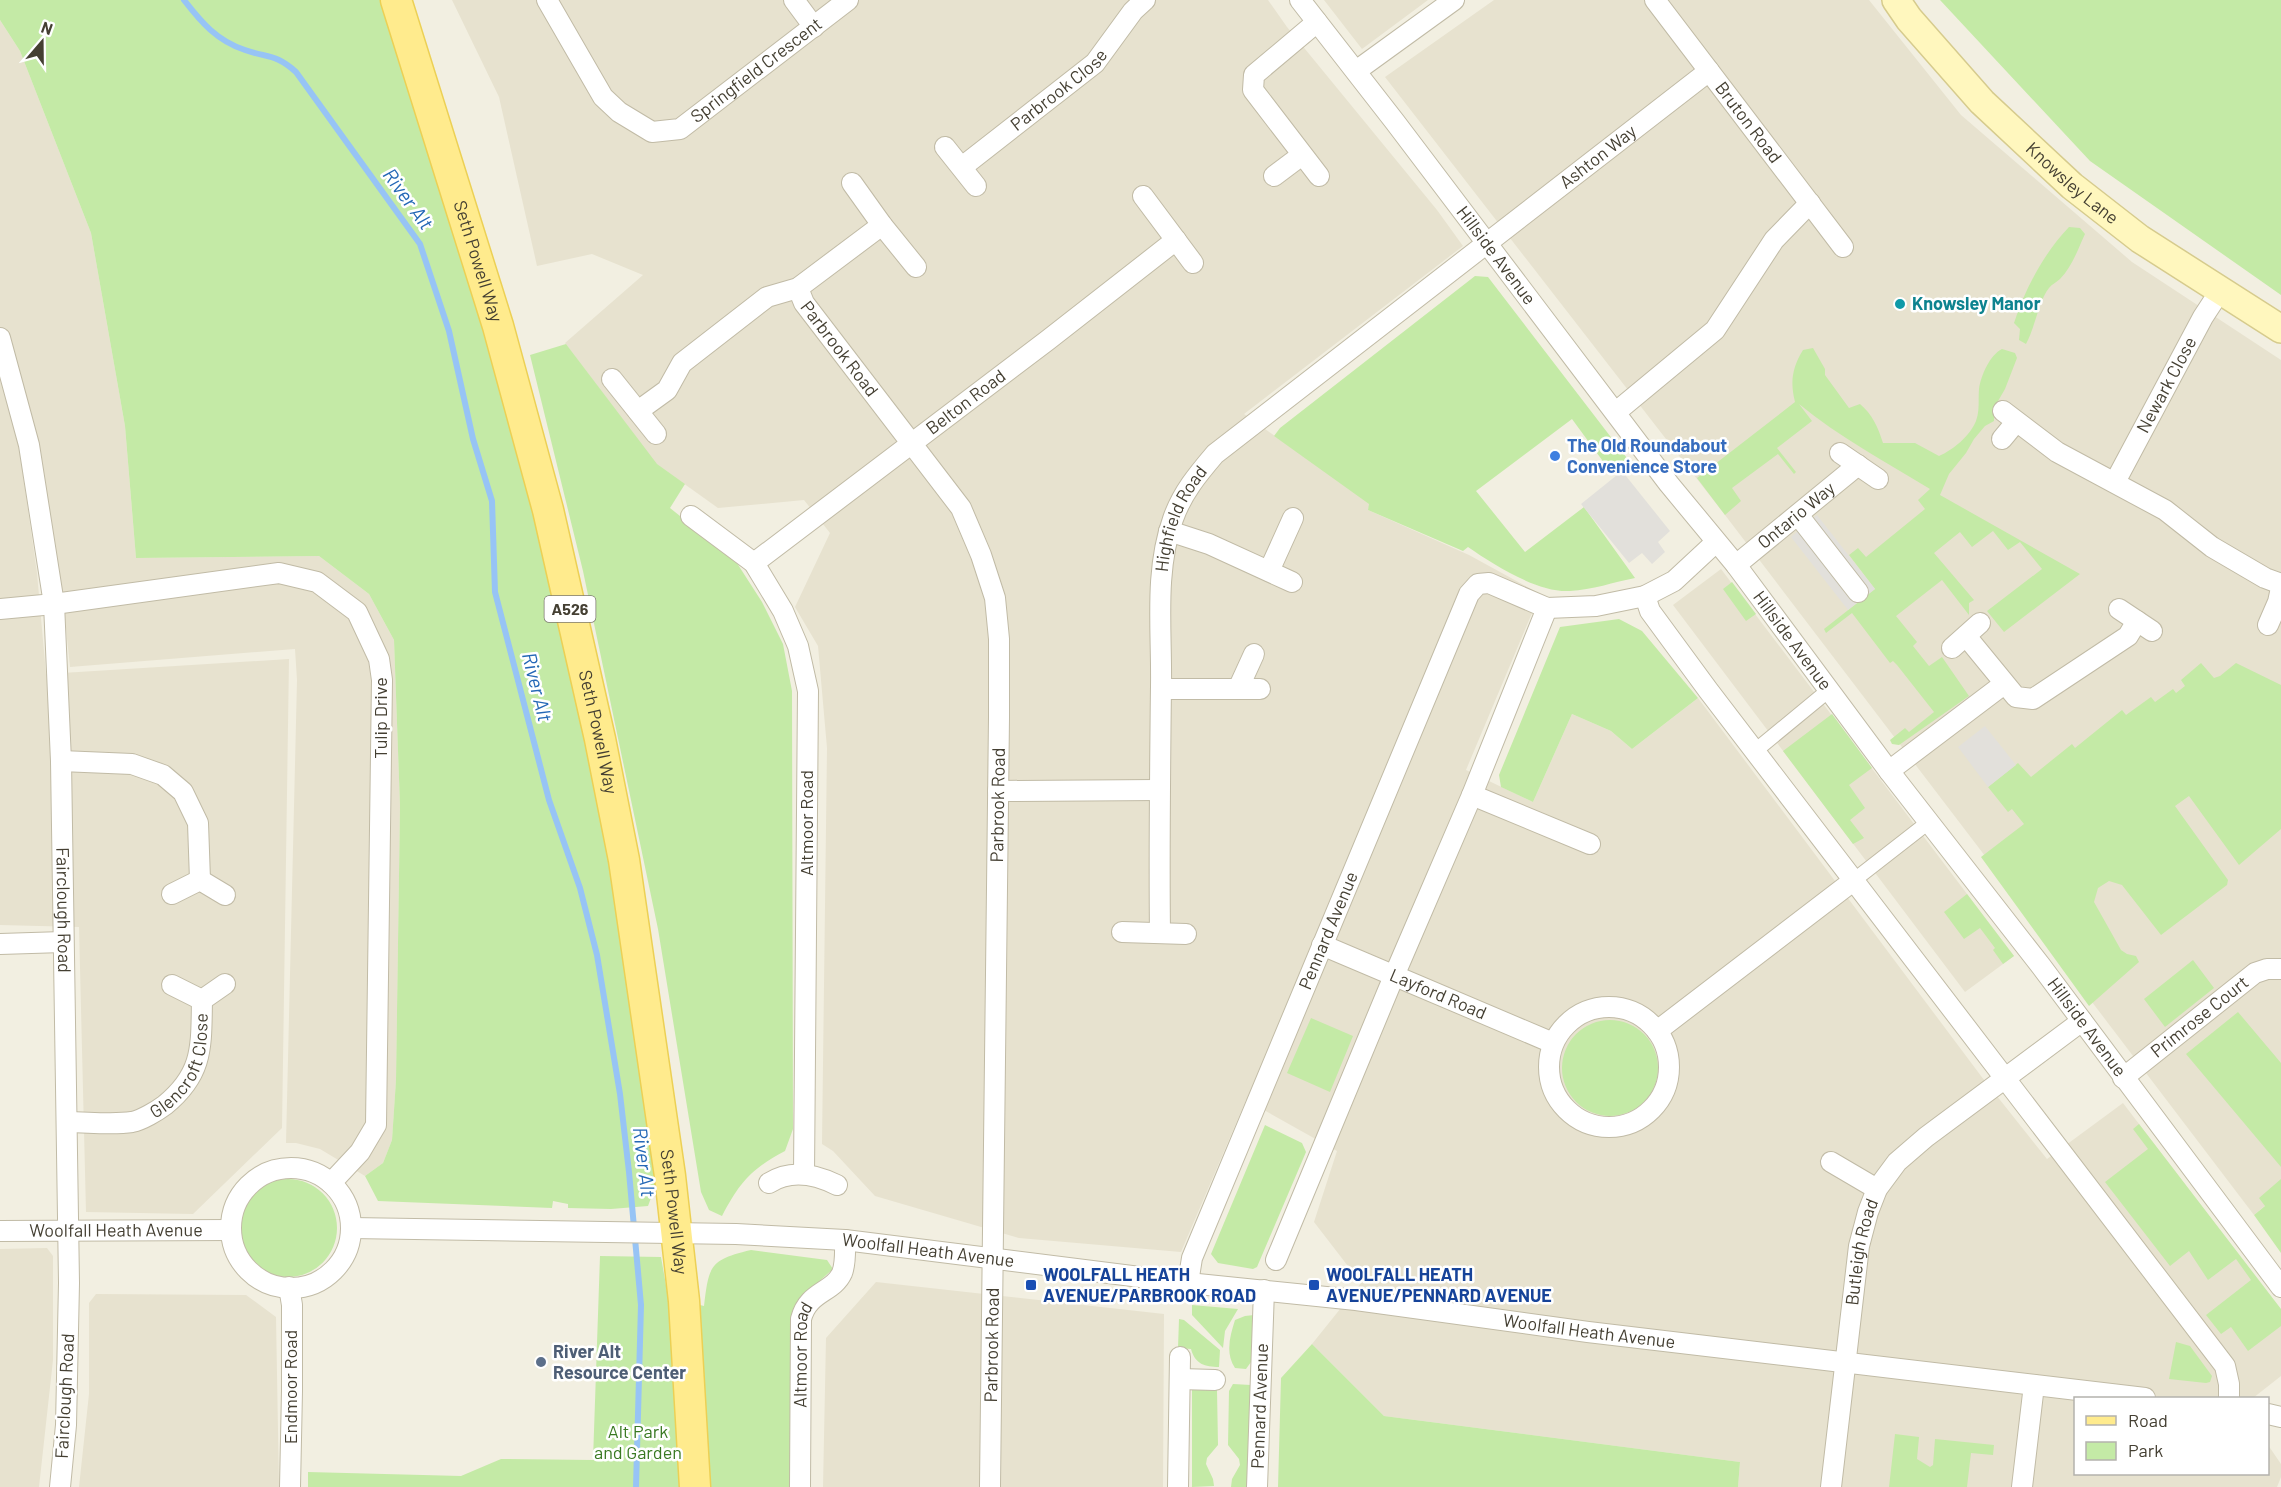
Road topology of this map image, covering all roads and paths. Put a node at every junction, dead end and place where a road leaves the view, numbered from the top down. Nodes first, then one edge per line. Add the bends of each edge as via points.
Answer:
1 (396, 0) edge
2 (547, 0) edge
3 (794, 0) edge
4 (848, 0) edge
5 (1145, 0) edge
6 (1300, 0) edge
7 (1454, 0) edge
8 (1655, 0) edge
9 (1896, 0) edge
10 (1317, 22) junction
11 (814, 27) junction
12 (1356, 71) junction
13 (1709, 72) junction
14 (945, 147) dead end
15 (1302, 155) junction
16 (962, 167) junction
17 (1274, 176) dead end
18 (1319, 176) dead end
19 (852, 183) dead end
20 (976, 186) dead end
21 (1143, 196) dead end
22 (1810, 203) junction
23 (882, 225) junction
24 (1176, 240) junction
25 (1487, 244) junction
26 (1843, 247) dead end
27 (1193, 263) dead end
28 (916, 267) dead end
29 (798, 288) junction
30 (2220, 291) junction
31 (2281, 329) edge
32 (0, 338) edge
33 (612, 379) dead end
34 (638, 411) junction
35 (1616, 412) junction
36 (656, 434) dead end
37 (2002, 439) dead end
38 (913, 444) junction
39 (1840, 453) dead end
40 (1858, 465) junction
41 (1878, 479) dead end
42 (2115, 482) junction
43 (1798, 515) junction
44 (691, 516) dead end
45 (1293, 518) dead end
46 (1169, 531) junction
47 (1716, 542) junction
48 (754, 563) junction
49 (1736, 565) junction
50 (1269, 571) junction
51 (1292, 582) dead end
52 (2281, 586) edge
53 (1858, 592) dead end
54 (1645, 596) junction
55 (54, 604) junction
56 (1547, 608) junction
57 (0, 609) edge
58 (2119, 609) dead end
59 (2268, 624) dead end
60 (1966, 636) dead end
61 (1254, 654) dead end
62 (2004, 684) junction
63 (1161, 689) junction
64 (1260, 689) dead end
65 (1238, 690) junction
66 (1829, 690) junction
67 (1755, 751) junction
68 (61, 761) junction
69 (1889, 771) junction
70 (1158, 790) junction
71 (998, 791) junction
72 (1472, 795) junction
73 (1930, 821) junction
74 (1590, 844) dead end
75 (200, 880) junction
76 (1853, 881) junction
77 (172, 894) dead end
78 (225, 895) dead end
79 (1122, 932) dead end
80 (1160, 933) junction
81 (1186, 934) dead end
82 (63, 942) junction
83 (0, 944) edge
84 (1322, 945) junction
85 (2281, 969) edge
86 (1394, 976) junction
87 (225, 984) dead end
88 (172, 985) dead end
89 (202, 1000) junction
90 (2082, 1022) junction
91 (1657, 1031) junction
92 (1553, 1043) junction
93 (2005, 1078) junction
94 (2123, 1078) junction
95 (67, 1122) junction
96 (1831, 1162) dead end
97 (804, 1174) junction
98 (331, 1183) junction
99 (769, 1183) dead end
100 (837, 1185) dead end
101 (1877, 1189) junction
102 (351, 1228) junction
103 (68, 1230) junction
104 (231, 1230) junction
105 (0, 1231) edge
106 (676, 1233) junction
107 (845, 1240) junction
108 (994, 1257) junction
109 (1276, 1260) dead end
110 (1188, 1283) junction
111 (289, 1287) junction
112 (2281, 1287) edge
113 (1264, 1290) junction
114 (1180, 1357) dead end
115 (1845, 1363) junction
116 (1180, 1379) junction
117 (1215, 1380) dead end
118 (2034, 1385) junction
119 (2136, 1397) edge
120 (2229, 1397) edge
121 (60, 1487) edge
122 (290, 1487) edge
123 (695, 1487) edge
124 (800, 1487) edge
125 (990, 1487) edge
126 (1179, 1487) edge
127 (1257, 1487) edge
128 (1831, 1487) edge
129 (2022, 1487) edge

1 - 106 main road, Seth Powell Way / A526 via 498,326 548,510 624,860
2 - 11 street, Springfield Crescent via 603,97 652,132 680,129
3 - 11 street
4 - 11 street, Springfield Crescent
5 - 16 street, Parbrook Close via 1095,63
6 - 10 street, Hillside Avenue
7 - 12 street
8 - 13 street, Bruton Road
9 - 30 main road, Knowsley Lane via 1982,102 2072,186 2140,239
10 - 12 street, Hillside Avenue
10 - 15 street via 1254,75 1253,90
12 - 25 street, Hillside Avenue
13 - 22 street, Bruton Road
13 - 25 street, Ashton Way
14 - 16 street
15 - 17 street
15 - 18 street
16 - 20 street
19 - 23 street
21 - 24 street
22 - 26 street, Bruton Road
22 - 35 street via 1774,240 1714,330
23 - 28 street
23 - 29 street, Parbrook Road
24 - 27 street
24 - 38 street, Belton Road
25 - 35 street, Hillside Avenue
25 - 46 street, Highfield Road via 1215,454 1181,499
29 - 34 street via 767,297 682,363 667,390
29 - 38 street, Parbrook Road via 804,303
30 - 31 main road, Knowsley Lane
30 - 42 street, Newark Close
32 - 55 street, Fairclough Road via 29,445
33 - 34 street
34 - 36 street
35 - 47 street, Hillside Avenue
37 - 42 street via 2010,416 2057,452
38 - 48 street, Belton Road
38 - 71 street, Parbrook Road via 961,508 995,598 999,639
39 - 40 street
40 - 41 street
40 - 43 street, Ontario Way
42 - 52 street via 2165,510 2212,547
43 - 49 street, Ontario Way
43 - 53 street
44 - 48 street, Altmoor Road
45 - 50 street
46 - 50 street
46 - 63 street, Highfield Road via 1161,574
47 - 49 street, Hillside Avenue
47 - 54 street via 1674,581
48 - 97 street, Altmoor Road via 795,637 808,691
49 - 66 street, Hillside Avenue
50 - 51 street
52 - 59 street
54 - 56 street via 1596,606
54 - 67 street via 1650,611
55 - 57 street, Tulip Drive
55 - 68 street, Fairclough Road
55 - 98 street, Tulip Drive via 279,573 317,582 357,612 379,659 382,680 376,1125 360,1152
56 - 72 street
56 - 84 street, Pennard Avenue via 1489,583 1478,584 1469,594
58 - 62 street via 2145,626 2033,699 2016,697
60 - 62 street
61 - 65 street
62 - 69 street
63 - 65 street
63 - 70 street, Highfield Road
64 - 65 street
66 - 67 street
66 - 69 street, Hillside Avenue
67 - 76 street
68 - 75 street via 132,764 163,775 183,792 198,823
68 - 82 street, Fairclough Road
69 - 73 street, Hillside Avenue
70 - 71 street
70 - 80 street, Highfield Road
71 - 108 street, Parbrook Road
72 - 74 street
72 - 86 street
73 - 76 street
73 - 90 street, Hillside Avenue
75 - 77 street
75 - 78 street
76 - 91 street
76 - 93 street
79 - 80 street
80 - 81 street
82 - 83 street
82 - 95 street, Fairclough Road
84 - 86 street, Layford Road
84 - 110 street, Pennard Avenue via 1192,1258
85 - 94 street, Primrose Court via 2255,973
86 - 92 street, Layford Road
86 - 109 street
87 - 89 street, Glencroft Close
88 - 89 street, Glencroft Close
89 - 95 street, Glencroft Close via 201,1048 195,1069 180,1092 160,1109 134,1122
90 - 93 street, Butleigh Road
90 - 94 street, Hillside Avenue
91 - 92 street via 1644,1018 1611,1006 1576,1016
91 - 92 street via 1666,1048 1666,1086 1657,1103 1626,1125 1606,1127 1588,1123 1558,1099 1550,1081
93 - 101 street, Butleigh Road via 1926,1137 1898,1162
93 - 120 street via 2225,1366
94 - 112 street, Hillside Avenue
95 - 103 street, Fairclough Road
96 - 101 street
97 - 99 street via 780,1177
97 - 100 street
98 - 102 street via 343,1198
98 - 104 street via 298,1168 277,1169 258,1177 238,1200
101 - 115 street, Butleigh Road via 1859,1246
102 - 106 street, Woolfall Heath Avenue
102 - 111 street via 339,1263 325,1277 308,1285
103 - 104 street, Woolfall Heath Avenue
103 - 105 street, Woolfall Heath Avenue
103 - 121 street, Fairclough Road via 66,1425
104 - 111 street via 234,1247 255,1276
106 - 107 street, Woolfall Heath Avenue
106 - 123 main road, Seth Powell Way / A526
107 - 108 street, Woolfall Heath Avenue
107 - 124 street, Altmoor Road via 843,1272 810,1300 801,1319
108 - 110 street, Woolfall Heath Avenue
108 - 125 street, Parbrook Road
110 - 113 street, Woolfall Heath Avenue
111 - 122 street, Endmoor Road
113 - 115 street, Woolfall Heath Avenue
113 - 127 street, Pennard Avenue
114 - 116 street
115 - 118 street, Woolfall Heath Avenue
115 - 128 street, Butleigh Road
116 - 117 street
116 - 126 street
118 - 119 street, Woolfall Heath Avenue
118 - 129 street

